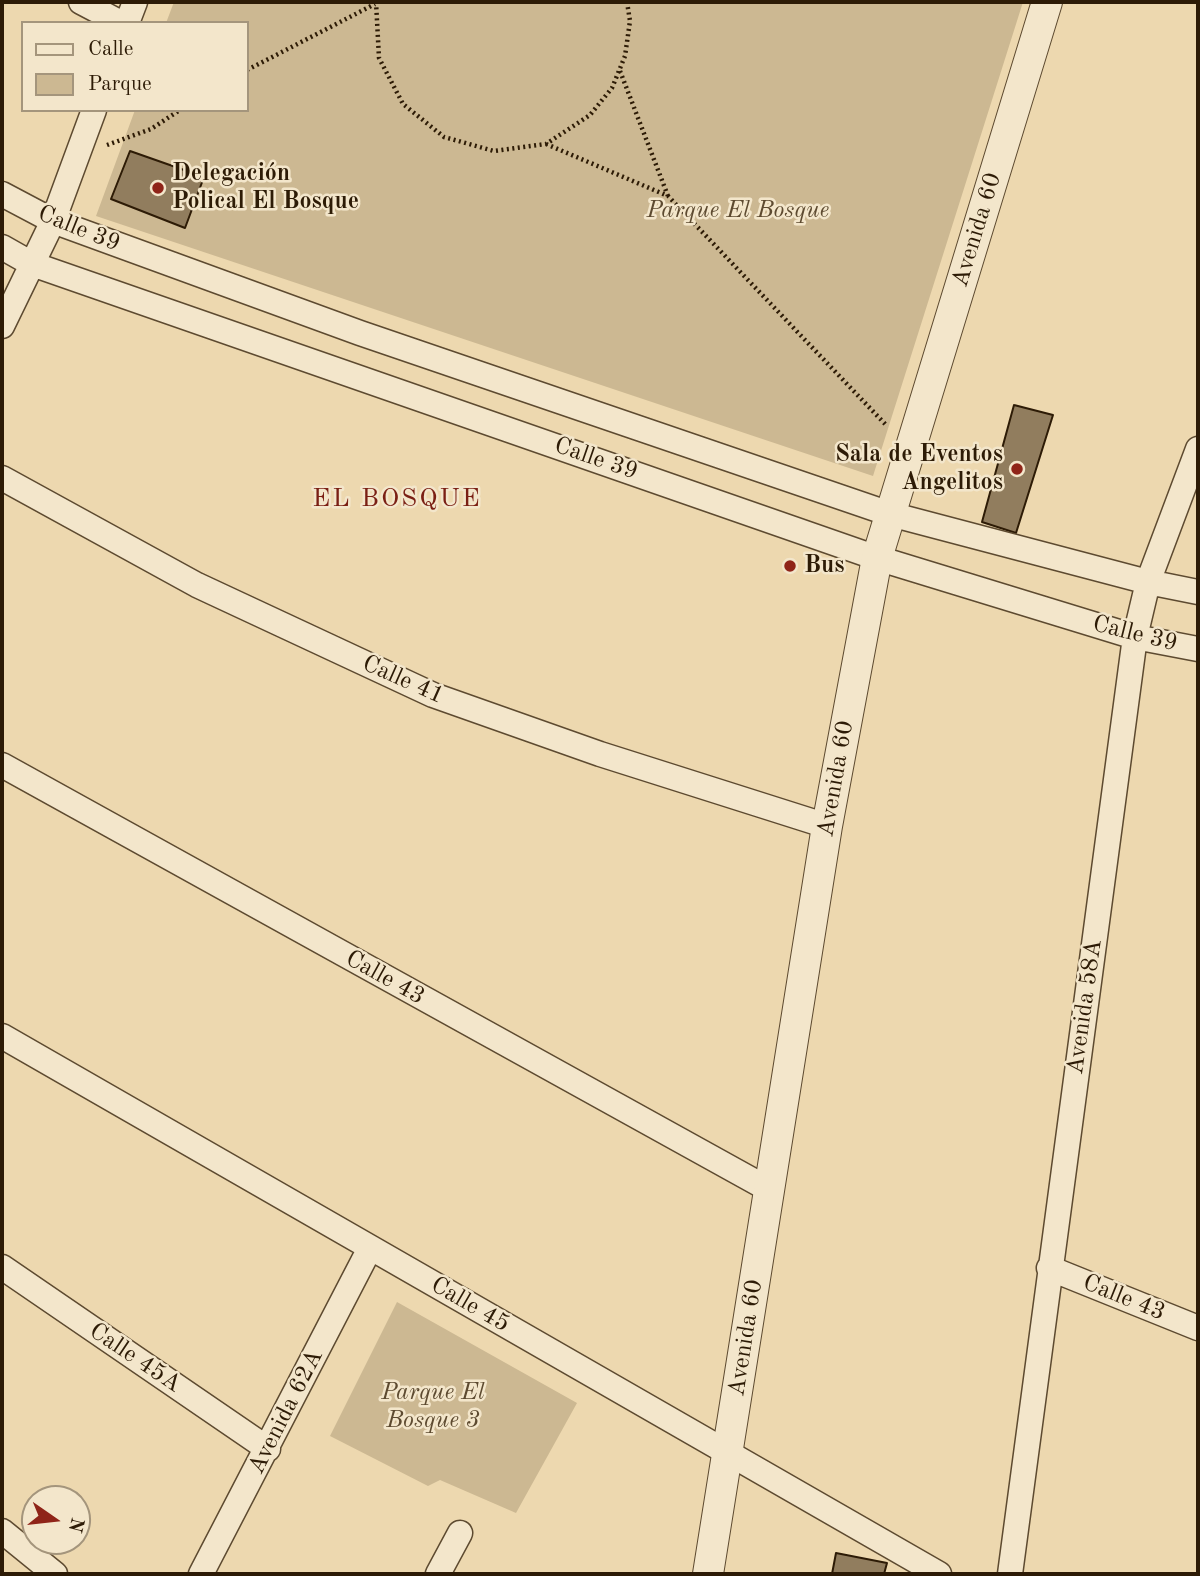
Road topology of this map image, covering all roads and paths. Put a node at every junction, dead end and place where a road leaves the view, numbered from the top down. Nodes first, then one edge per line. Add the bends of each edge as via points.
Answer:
1 (81, 2) edge
2 (135, 2) edge
3 (626, 2) edge
4 (1048, 2) edge
5 (376, 3) edge
6 (117, 21) edge
7 (128, 21) edge
8 (248, 69) edge
9 (619, 71) junction
10 (93, 112) edge
11 (177, 112) edge
12 (546, 144) junction
13 (76, 155) junction
14 (2, 194) edge
15 (668, 197) junction
16 (53, 221) junction
17 (2, 247) edge
18 (32, 264) junction
19 (2, 326) edge
20 (910, 449) junction
21 (1198, 449) edge
22 (2, 478) edge
23 (890, 514) junction
24 (877, 558) junction
25 (1148, 582) junction
26 (1198, 592) edge
27 (1135, 637) junction
28 (1198, 649) edge
29 (2, 765) edge
30 (827, 826) junction
31 (2, 1036) edge
32 (770, 1190) junction
33 (370, 1248) junction
34 (2, 1267) edge
35 (1049, 1268) junction
36 (1198, 1328) edge
37 (268, 1449) junction
38 (727, 1451) junction
39 (2, 1531) edge
40 (460, 1533) dead end
41 (55, 1574) edge
42 (201, 1574) edge
43 (438, 1574) edge
44 (708, 1574) edge
45 (939, 1574) edge
46 (1010, 1574) edge

1 - 6 street
2 - 7 street
3 - 9 path via 630,22
4 - 20 street, Avenida 60
5 - 8 path
5 - 12 path via 379,58 402,104 456,141 494,151
9 - 12 path via 612,88 590,115
9 - 15 path
10 - 13 street
11 - 13 path via 151,129
12 - 15 path
13 - 16 street
14 - 16 street, Calle 39
15 - 20 path
16 - 18 street
16 - 23 street, Calle 39 via 360,333
17 - 18 street, Calle 39
18 - 19 street
18 - 24 street, Calle 39
20 - 23 street, Avenida 60
21 - 25 street, Avenida 58A
22 - 30 street, Calle 41 via 197,585 433,695
23 - 24 street, Avenida 60
23 - 25 street, Calle 39
24 - 27 street, Calle 39
24 - 30 street, Avenida 60
25 - 26 street, Calle 39
25 - 27 street, Avenida 58A
27 - 28 street, Calle 39
27 - 35 street, Avenida 58A
29 - 32 street, Calle 43
30 - 32 street, Avenida 60
31 - 33 street, Calle 45
32 - 38 street, Avenida 60
33 - 37 street, Avenida 62A
33 - 38 street, Calle 45
34 - 37 street, Calle 45A
35 - 36 street, Calle 43
35 - 46 street, Avenida 58A
37 - 42 street, Avenida 62A
38 - 44 street, Avenida 60
38 - 45 street, Calle 45
39 - 41 street
40 - 43 street

